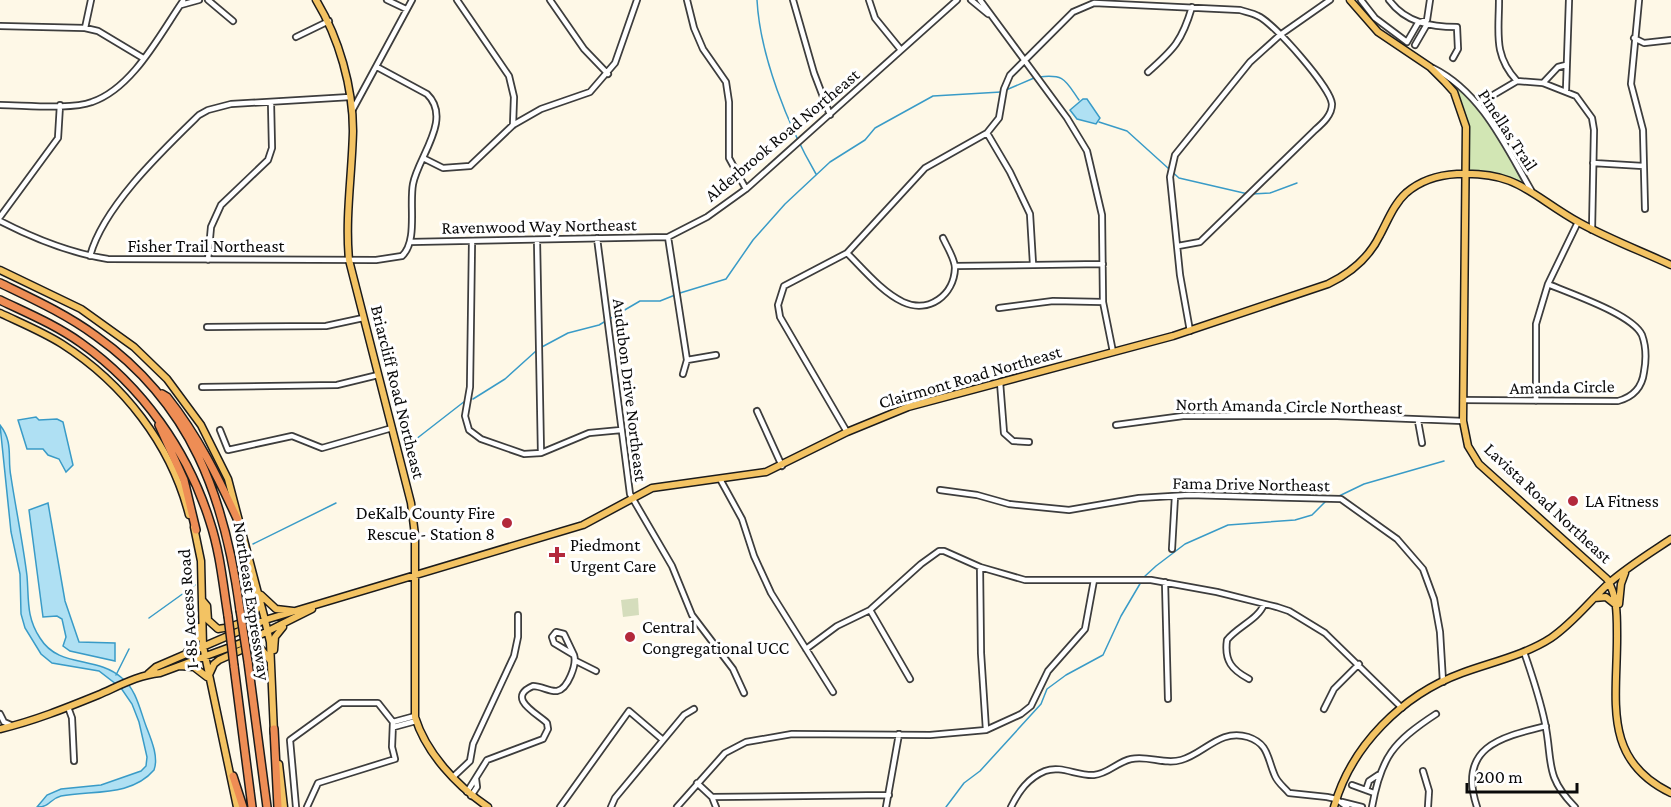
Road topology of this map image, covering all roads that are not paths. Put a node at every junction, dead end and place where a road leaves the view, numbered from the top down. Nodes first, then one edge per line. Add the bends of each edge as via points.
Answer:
1 (91, 0) edge
2 (199, 0) edge
3 (208, 0) edge
4 (316, 0) edge
5 (387, 0) edge
6 (411, 0) edge
7 (457, 0) edge
8 (550, 0) edge
9 (637, 0) edge
10 (687, 0) edge
11 (793, 0) edge
12 (869, 0) edge
13 (957, 0) edge
14 (971, 0) edge
15 (980, 0) edge
16 (1330, 0) edge
17 (1350, 0) edge
18 (1361, 0) edge
19 (1389, 0) edge
20 (1430, 0) edge
21 (1499, 0) edge
22 (1569, 0) edge
23 (1639, 0) edge
24 (182, 3) edge
25 (1192, 7) junction
26 (406, 9) junction
27 (988, 14) junction
28 (233, 21) dead end
29 (329, 21) junction
30 (1418, 23) junction
31 (0, 26) edge
32 (1426, 26) junction
33 (85, 28) junction
34 (1280, 35) junction
35 (296, 37) dead end
36 (1634, 38) junction
37 (1405, 40) junction
38 (1671, 40) edge
39 (1415, 45) dead end
40 (1400, 48) junction
41 (902, 50) junction
42 (143, 58) junction
43 (1453, 58) dead end
44 (1023, 61) junction
45 (1566, 65) junction
46 (377, 67) junction
47 (1430, 67) junction
48 (1148, 72) dead end
49 (608, 74) junction
50 (1517, 81) junction
51 (1544, 83) junction
52 (1566, 90) junction
53 (350, 97) junction
54 (271, 103) junction
55 (1478, 104) junction
56 (0, 105) edge
57 (60, 105) junction
58 (352, 112) junction
59 (830, 115) junction
60 (513, 125) junction
61 (987, 133) junction
62 (423, 158) junction
63 (1593, 163) junction
64 (1643, 166) junction
65 (1465, 174) junction
66 (746, 189) junction
67 (1531, 190) junction
68 (1645, 209) dead end
69 (0, 219) edge
70 (1578, 222) junction
71 (1592, 230) junction
72 (668, 237) junction
73 (597, 238) junction
74 (943, 238) dead end
75 (537, 240) junction
76 (410, 242) junction
77 (472, 242) junction
78 (1178, 246) junction
79 (847, 253) junction
80 (90, 256) junction
81 (208, 260) junction
82 (349, 260) junction
83 (1033, 264) junction
84 (1102, 264) junction
85 (1671, 265) edge
86 (955, 266) junction
87 (0, 270) edge
88 (0, 283) edge
89 (1548, 284) junction
90 (0, 300) edge
91 (1103, 302) junction
92 (999, 308) dead end
93 (0, 313) edge
94 (363, 318) junction
95 (207, 327) dead end
96 (1190, 331) junction
97 (1113, 352) junction
98 (716, 355) dead end
99 (687, 360) junction
100 (683, 374) dead end
101 (378, 375) junction
102 (1000, 382) junction
103 (202, 387) dead end
104 (157, 391) junction
105 (1463, 400) junction
106 (1536, 401) junction
107 (757, 411) dead end
108 (156, 417) junction
109 (1418, 421) junction
110 (1463, 421) junction
111 (1116, 425) dead end
112 (392, 428) junction
113 (220, 430) dead end
114 (621, 430) junction
115 (847, 432) junction
116 (1029, 442) dead end
117 (1422, 443) dead end
118 (541, 453) junction
119 (782, 466) junction
120 (720, 478) junction
121 (940, 490) dead end
122 (1175, 496) junction
123 (632, 497) junction
124 (240, 525) junction
125 (196, 530) junction
126 (1671, 538) edge
127 (1172, 549) dead end
128 (980, 567) junction
129 (1629, 568) junction
130 (415, 574) junction
131 (1094, 580) junction
132 (1165, 582) junction
133 (1610, 583) junction
134 (257, 586) junction
135 (1594, 598) junction
136 (202, 600) junction
137 (1264, 604) junction
138 (1616, 605) junction
139 (316, 606) junction
140 (870, 610) junction
141 (296, 611) junction
142 (1617, 613) junction
143 (518, 615) dead end
144 (265, 620) junction
145 (286, 624) junction
146 (268, 632) junction
147 (203, 646) junction
148 (806, 649) junction
149 (1524, 652) junction
150 (184, 655) junction
151 (574, 655) junction
152 (204, 656) junction
153 (270, 660) junction
154 (576, 661) junction
155 (1359, 664) junction
156 (179, 666) junction
157 (596, 671) dead end
158 (148, 674) junction
159 (208, 678) junction
160 (910, 679) dead end
161 (1250, 680) dead end
162 (1443, 681) junction
163 (833, 692) dead end
164 (744, 693) dead end
165 (1168, 699) dead end
166 (68, 707) junction
167 (1402, 708) junction
168 (694, 709) dead end
169 (1324, 709) dead end
170 (0, 714) edge
171 (1436, 714) dead end
172 (416, 719) junction
173 (393, 724) junction
174 (14, 726) junction
175 (1546, 726) junction
176 (0, 729) edge
177 (274, 729) junction
178 (986, 730) junction
179 (899, 735) junction
180 (663, 740) junction
181 (74, 761) dead end
182 (1423, 771) dead end
183 (1378, 775) junction
184 (232, 776) junction
185 (453, 777) junction
186 (697, 783) junction
187 (1352, 785) dead end
188 (1366, 790) junction
189 (1374, 793) junction
190 (1671, 793) edge
191 (469, 794) junction
192 (889, 795) junction
193 (712, 797) junction
194 (1339, 801) junction
195 (1358, 806) edge
196 (237, 807) edge
197 (243, 807) edge
198 (252, 807) edge
199 (267, 807) edge
200 (278, 807) edge
201 (284, 807) edge
202 (296, 807) edge
203 (308, 807) edge
204 (488, 807) edge
205 (560, 807) edge
206 (611, 807) edge
207 (677, 807) edge
208 (716, 807) edge
209 (886, 807) edge
210 (1011, 807) edge
211 (1334, 807) edge
212 (1347, 807) edge
213 (1372, 807) edge
214 (1428, 807) edge
215 (1477, 807) edge
216 (1575, 807) edge

1 - 33 street
2 - 24 street
3 - 28 street
4 - 29 main road, Briarcliff Road Northeast
5 - 26 street
6 - 26 street
7 - 60 street via 509,75 514,97
8 - 49 street via 584,49
9 - 49 street
10 - 66 street via 703,49 726,82 729,158
11 - 59 street
12 - 41 street via 875,18
13 - 41 street, Alderbrook Road Northeast
14 - 27 street
15 - 27 street
16 - 34 street
17 - 40 main road, Lavista Road Northeast via 1371,25
18 - 37 street via 1375,18
19 - 30 street
20 - 30 street via 1427,20
21 - 50 street via 1499,54
22 - 45 street
23 - 36 street
24 - 42 street
25 - 34 street via 1240,10 1258,16
25 - 44 street via 1094,3 1073,12
25 - 48 street via 1177,47
26 - 46 street
27 - 44 street
29 - 35 street
29 - 53 main road, Briarcliff Road Northeast
30 - 32 street
30 - 37 street
31 - 33 street
32 - 39 street
32 - 43 street via 1457,27 1458,49
33 - 42 street via 98,31
34 - 78 street via 1250,62 1175,155 1170,177
34 - 78 street via 1330,95 1327,118 1200,242
36 - 38 street via 1644,43
36 - 64 street via 1631,84 1643,130
37 - 40 street
40 - 47 main road, Lavista Road Northeast
41 - 59 street, Alderbrook Road Northeast
42 - 57 street via 124,81 102,98 81,105
44 - 61 street via 1010,75 999,118
44 - 84 street via 1087,151 1102,215
45 - 51 street via 1558,67
45 - 52 street
46 - 58 street
46 - 62 street via 432,99 438,116
47 - 55 street, Pinellas Trail via 1449,76
47 - 65 main road, Lavista Road Northeast via 1454,92 1461,111 1466,127
49 - 60 street via 590,92 541,109
50 - 51 street
50 - 55 street
51 - 52 street
52 - 63 street via 1576,96 1592,118
53 - 54 street
53 - 58 main road, Briarcliff Road Northeast
54 - 80 street via 231,104 199,115 134,184 95,239
54 - 81 street via 272,148 268,160 221,205 211,227
55 - 67 street, Pinellas Trail
56 - 57 street
57 - 69 street via 58,138
58 - 82 main road, Briarcliff Road Northeast
59 - 66 street, Alderbrook Road Northeast
60 - 62 street via 470,166 443,168
61 - 79 street via 925,168
61 - 83 street via 1030,214
62 - 76 street via 412,188
63 - 64 street
63 - 71 street
64 - 68 street
65 - 67 main road, Clairmont Road Northeast via 1497,176
65 - 96 main road, Clairmont Road Northeast via 1435,177 1408,192 1368,254 1341,277
65 - 105 main road, Lavista Road Northeast
66 - 72 street, Alderbrook Road Northeast via 707,217
67 - 70 main road, Clairmont Road Northeast
69 - 80 street, Fisher Trail Northeast via 39,241
70 - 71 main road, Clairmont Road Northeast
70 - 89 street
71 - 85 main road, Clairmont Road Northeast
72 - 73 street, Ravenwood Way Northeast
72 - 99 street
73 - 75 street, Ravenwood Way Northeast
73 - 114 street, Audubon Drive Northeast
74 - 86 street
75 - 77 street, Ravenwood Way Northeast
75 - 118 street
76 - 77 street, Ravenwood Way Northeast
76 - 82 street, Fisher Trail Northeast via 406,252 396,258
77 - 118 street via 466,423 481,440 525,454
78 - 96 street
79 - 86 street via 893,296 911,305 929,305 944,296 952,285
79 - 115 street via 784,286 778,305 785,328
80 - 81 street, Fisher Trail Northeast
81 - 82 street, Fisher Trail Northeast
82 - 94 main road, Briarcliff Road Northeast
83 - 84 street
83 - 86 street
84 - 91 street
87 - 124 main road via 81,309 135,347 158,369 180,394 210,441 228,479
88 - 104 highway, Northeast Expressway via 97,336
89 - 106 street via 1536,324
89 - 106 street, Amanda Circle via 1638,329 1644,344 1644,373 1641,384 1628,399
90 - 108 highway, Northeast Expressway via 81,344 122,378
91 - 92 street via 1053,301
91 - 97 street
93 - 125 main road, I-85 Access Road via 60,342 118,388 158,441
94 - 95 street via 326,326
94 - 101 main road, Briarcliff Road Northeast
96 - 97 main road, Clairmont Road Northeast
97 - 102 main road, Clairmont Road Northeast
98 - 99 street
99 - 100 street
101 - 103 street via 347,384
101 - 112 main road, Briarcliff Road Northeast
102 - 115 main road, Clairmont Road Northeast via 908,407
102 - 116 street via 1004,433 1014,441
104 - 124 highway via 167,397 193,432
104 - 199 highway, Northeast Expressway, bridge via 173,412 211,483 230,541
105 - 106 street, Amanda Circle
105 - 110 main road, Lavista Road Northeast
107 - 119 street
108 - 125 highway via 184,480
108 - 198 highway, Northeast Expressway, bridge via 185,463 208,514 217,549
109 - 110 street, North Amanda Circle Northeast
109 - 111 street, North Amanda Circle Northeast via 1337,416 1183,416
109 - 117 street
110 - 133 main road, Lavista Road Northeast via 1468,446 1479,464
112 - 113 street via 322,448 292,436 228,450
112 - 130 main road, Briarcliff Road Northeast via 411,503
114 - 118 street via 589,433
114 - 123 street, Audubon Drive Northeast
115 - 119 main road, Clairmont Road Northeast
119 - 120 main road, Clairmont Road Northeast via 752,475
120 - 123 main road, Clairmont Road Northeast via 658,487
120 - 148 street via 742,519 771,593
121 - 122 street, Fama Drive Northeast via 1020,506 1069,510
122 - 127 street
122 - 162 street, Fama Drive Northeast via 1332,497 1367,516 1397,539 1423,569 1440,632
123 - 130 main road, Clairmont Road Northeast via 583,525
123 - 164 street, Audubon Drive Northeast via 672,566 692,615 734,669
124 - 134 main road
125 - 136 main road, I-85 Access Road
126 - 129 main road
128 - 131 street via 1025,580
128 - 140 street via 939,551
128 - 178 street
129 - 133 main road
129 - 142 main road via 1621,581
130 - 139 main road, Clairmont Road Northeast
130 - 172 main road, Briarcliff Road Northeast
131 - 132 street
131 - 178 street via 1085,629 1048,671 1028,710
132 - 137 street
132 - 165 street
133 - 135 main road
133 - 138 main road, Lavista Road Northeast
134 - 136 main road via 258,606 254,615 222,629 211,624
134 - 141 main road via 269,605
134 - 144 main road
135 - 138 main road via 1606,597
135 - 149 main road via 1554,635
136 - 147 main road, I-85 Access Road
136 - 150 main road via 197,639
137 - 155 street via 1289,611 1311,624
137 - 161 street via 1227,640 1233,670
138 - 142 main road, Lavista Road Northeast
139 - 141 main road, Clairmont Road Northeast
139 - 145 main road, Clairmont Road Northeast
140 - 148 street via 837,626
140 - 160 street
141 - 144 main road, Clairmont Road Northeast
142 - 190 main road, Lavista Road Northeast via 1617,721 1621,743 1637,770
143 - 185 street via 514,656 472,744 470,761
144 - 146 main road
144 - 147 main road, Clairmont Road Northeast
145 - 146 main road, Clairmont Road Northeast
145 - 153 main road via 275,637 274,658
146 - 152 main road, Clairmont Road Northeast
146 - 153 main road
147 - 150 main road, Clairmont Road Northeast
147 - 152 main road, I-85 Access Road
148 - 163 street
149 - 162 main road
149 - 175 street
150 - 158 main road, Clairmont Road Northeast
151 - 151 street via 564,634 554,634 554,643
151 - 154 street
152 - 156 main road, Clairmont Road Northeast
152 - 159 main road, I-85 Access Road
153 - 159 main road via 261,649 248,647 216,662
153 - 177 main road
154 - 157 street
154 - 191 street via 560,690 533,686 524,695 526,708 547,723 543,739 490,757 476,778 477,787
155 - 167 street
155 - 169 street via 1334,689
156 - 158 main road, Clairmont Road Northeast
156 - 159 main road via 194,667
158 - 166 main road, Clairmont Road Northeast
159 - 184 main road, I-85 Access Road
162 - 167 main road
166 - 174 main road, Clairmont Road Northeast
166 - 181 street
167 - 194 main road via 1359,752 1346,774
168 - 180 street
170 - 174 street via 4,722
171 - 183 street via 1398,744
172 - 173 street
172 - 185 main road, Briarcliff Road Northeast via 424,738
173 - 202 street via 378,704 340,703 290,740
173 - 203 street via 395,759 318,783
174 - 176 main road, Clairmont Road Northeast
175 - 215 street via 1499,738 1484,749 1474,769
175 - 216 street via 1550,769 1558,787
177 - 200 highway
177 - 201 main road
178 - 179 street
179 - 186 street via 765,737 732,747
179 - 192 street
180 - 205 street via 629,711
180 - 206 street
182 - 214 street via 1429,791
183 - 188 street via 1369,781
183 - 189 street
184 - 196 main road, I-85 Access Road
184 - 197 highway
185 - 191 main road, Briarcliff Road Northeast
186 - 193 street
186 - 207 street
187 - 188 street
188 - 189 street
189 - 213 street
191 - 204 main road, Briarcliff Road Northeast
192 - 193 street
192 - 209 street
193 - 208 street
194 - 195 street
194 - 210 street via 1289,793 1275,777 1261,743 1238,735 1214,741 1181,760 1133,758 1093,775 1048,770 1025,785
194 - 211 main road
194 - 212 street

